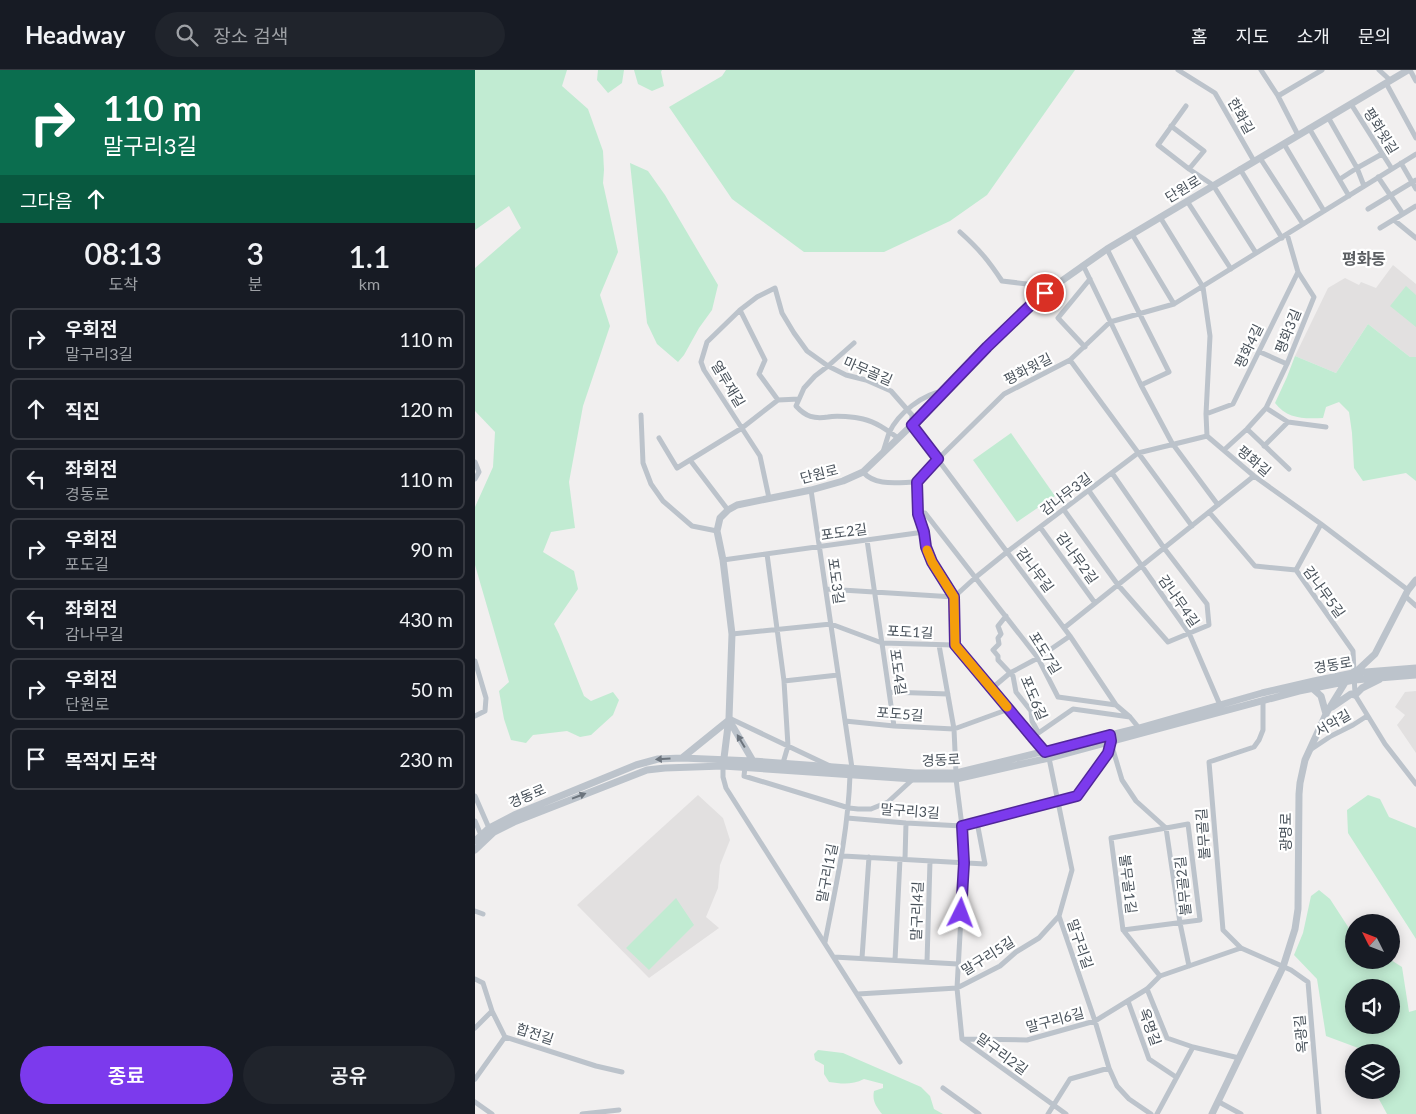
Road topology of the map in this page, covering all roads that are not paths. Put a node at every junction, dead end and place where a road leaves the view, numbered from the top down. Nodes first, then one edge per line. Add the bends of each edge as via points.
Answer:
1 (1178, 70) edge
2 (1261, 70) edge
3 (1322, 70) edge
4 (1379, 70) edge
5 (1409, 70) edge
6 (1188, 73) edge
7 (1416, 81) edge
8 (1388, 82) junction
9 (1278, 96) junction
10 (1351, 104) junction
11 (1186, 106) dead end
12 (1328, 117) junction
13 (1171, 126) junction
14 (1309, 128) junction
15 (1298, 135) junction
16 (1416, 138) edge
17 (1283, 144) junction
18 (1382, 154) junction
19 (1416, 154) edge
20 (1257, 160) junction
21 (1401, 163) junction
22 (1357, 168) junction
23 (1189, 169) junction
24 (1240, 169) junction
25 (1392, 169) junction
26 (1378, 177) junction
27 (1340, 179) junction
28 (1414, 181) edge
29 (1213, 185) junction
30 (1364, 186) junction
31 (1416, 189) edge
32 (1349, 196) junction
33 (1390, 196) junction
34 (1187, 201) junction
35 (1416, 206) edge
36 (1368, 209) dead end
37 (1324, 211) junction
38 (1403, 214) junction
39 (1160, 217) junction
40 (1394, 220) junction
41 (1303, 224) junction
42 (1380, 228) dead end
43 (960, 232) dead end
44 (1133, 234) junction
45 (1284, 236) junction
46 (1416, 238) edge
47 (1107, 249) junction
48 (1256, 254) junction
49 (1083, 265) junction
50 (1231, 269) junction
51 (1298, 272) junction
52 (1090, 279) junction
53 (1053, 287) junction
54 (1203, 287) junction
55 (757, 297) joint
56 (1174, 304) junction
57 (740, 310) junction
58 (1140, 314) junction
59 (1110, 322) junction
60 (854, 343) dead end
61 (1085, 347) junction
62 (1260, 352) junction
63 (1070, 360) junction
64 (1287, 364) junction
65 (828, 366) junction
66 (1141, 385) junction
67 (944, 391) junction
68 (799, 399) junction
69 (778, 400) junction
70 (1266, 408) junction
71 (907, 410) junction
72 (1206, 414) junction
73 (641, 415) dead end
74 (1288, 422) junction
75 (912, 425) junction
76 (1326, 427) dead end
77 (742, 428) junction
78 (1247, 430) junction
79 (890, 432) junction
80 (1207, 436) junction
81 (659, 438) dead end
82 (898, 438) junction
83 (1172, 444) junction
84 (1264, 446) junction
85 (1224, 450) junction
86 (1138, 453) junction
87 (882, 454) junction
88 (938, 459) junction
89 (690, 460) junction
90 (475, 462) edge
91 (1289, 469) dead end
92 (863, 472) junction
93 (1112, 473) junction
94 (1254, 476) junction
95 (475, 479) edge
96 (917, 482) junction
97 (811, 490) junction
98 (1089, 491) junction
99 (769, 498) junction
100 (1218, 504) junction
101 (728, 510) junction
102 (1064, 510) junction
103 (1209, 512) junction
104 (918, 514) junction
105 (1321, 524) junction
106 (1192, 526) junction
107 (1040, 527) junction
108 (717, 530) junction
109 (924, 532) junction
110 (867, 540) junction
111 (819, 546) junction
112 (1164, 548) junction
113 (1007, 552) junction
114 (767, 554) junction
115 (723, 560) junction
116 (1141, 566) junction
117 (1296, 570) junction
118 (976, 577) junction
119 (1416, 580) edge
120 (1118, 585) junction
121 (826, 589) junction
122 (874, 592) junction
123 (1407, 593) junction
124 (954, 597) junction
125 (1095, 603) junction
126 (1416, 606) edge
127 (1006, 616) junction
128 (831, 624) junction
129 (1064, 628) junction
130 (778, 629) junction
131 (1189, 633) junction
132 (732, 634) junction
133 (1070, 636) junction
134 (882, 643) junction
135 (939, 645) junction
136 (955, 645) junction
137 (1038, 658) junction
138 (475, 662) edge
139 (1416, 668) edge
140 (1010, 673) junction
141 (838, 675) junction
142 (1416, 675) edge
143 (1383, 677) junction
144 (1351, 678) junction
145 (784, 681) junction
146 (1312, 688) junction
147 (991, 689) junction
148 (889, 692) junction
149 (948, 694) junction
150 (1355, 694) junction
151 (1263, 700) junction
152 (1116, 705) junction
153 (1220, 705) junction
154 (1009, 709) junction
155 (1326, 713) junction
156 (475, 716) edge
157 (1367, 716) junction
158 (1131, 717) junction
159 (729, 719) junction
160 (845, 721) junction
161 (894, 726) junction
162 (1139, 728) junction
163 (953, 729) junction
164 (1038, 732) junction
165 (1033, 738) junction
166 (1110, 738) junction
167 (788, 746) junction
168 (1310, 750) junction
169 (1047, 755) junction
170 (682, 758) junction
171 (753, 761) junction
172 (723, 763) junction
173 (783, 763) junction
174 (745, 767) junction
175 (833, 767) junction
176 (851, 772) junction
177 (956, 776) junction
178 (913, 779) junction
179 (1416, 784) edge
180 (475, 796) edge
181 (1058, 801) junction
182 (849, 808) junction
183 (847, 818) junction
184 (475, 821) edge
185 (977, 822) junction
186 (906, 823) junction
187 (962, 826) junction
188 (489, 828) junction
189 (1166, 828) junction
190 (481, 835) junction
191 (475, 841) edge
192 (475, 850) edge
193 (843, 856) junction
194 (869, 857) junction
195 (902, 859) junction
196 (930, 861) junction
197 (964, 863) junction
198 (475, 911) edge
199 (483, 914) dead end
200 (1059, 916) junction
201 (1180, 922) junction
202 (1123, 930) junction
203 (825, 942) junction
204 (1241, 948) junction
205 (834, 956) junction
206 (862, 958) junction
207 (895, 960) junction
208 (927, 962) junction
209 (958, 964) junction
210 (1189, 966) junction
211 (1283, 967) junction
212 (1160, 976) junction
213 (475, 979) edge
214 (957, 988) junction
215 (1147, 989) junction
216 (858, 994) junction
217 (1129, 1001) junction
218 (492, 1011) junction
219 (1095, 1020) junction
220 (475, 1028) edge
221 (505, 1037) junction
222 (962, 1039) junction
223 (1193, 1047) junction
224 (1239, 1058) junction
225 (900, 1062) dead end
226 (1109, 1068) junction
227 (622, 1072) dead end
228 (1176, 1077) junction
229 (475, 1079) edge
230 (943, 1088) dead end
231 (475, 1102) edge
232 (1219, 1102) junction
233 (1054, 1105) junction
234 (619, 1110) dead end
235 (492, 1114) edge
236 (582, 1114) edge
237 (979, 1114) edge
238 (1048, 1114) edge
239 (1066, 1114) edge
240 (1151, 1114) edge
241 (1157, 1114) edge
242 (1212, 1114) edge
243 (1241, 1114) edge
244 (1319, 1114) edge

1 - 6 street, 한화길
2 - 9 street
3 - 9 street
4 - 8 street, 평화윗길
5 - 7 street
5 - 8 street, 단원로
6 - 20 street, 한화길 via 1215,93
8 - 10 street, 단원로
8 - 16 street, 평화윗길
9 - 15 street
10 - 12 street, 단원로
10 - 18 street, 평화윗길
11 - 13 street
12 - 14 street, 단원로
12 - 22 street
13 - 23 street via 1158,145
13 - 23 street via 1203,151
14 - 15 street, 단원로
14 - 27 street
15 - 17 street, 단원로
17 - 20 street, 단원로
17 - 37 street
18 - 22 street
18 - 25 street, 평화윗길
19 - 21 street, 평화윗길
20 - 24 street, 단원로
20 - 41 street
21 - 25 street, 평화윗길
21 - 28 street
22 - 27 street
22 - 30 street
23 - 29 street
24 - 29 street, 단원로
24 - 45 street
25 - 26 street, 평화윗길
26 - 30 street, 평화윗길
26 - 33 street
27 - 32 street
28 - 31 street
28 - 33 street
29 - 34 street, 단원로
29 - 48 street
30 - 32 street, 평화윗길
32 - 37 street, 평화윗길
33 - 36 street
33 - 38 street
34 - 39 street, 단원로
34 - 50 street
35 - 38 street
37 - 41 street, 평화윗길
38 - 40 street
39 - 44 street, 단원로
39 - 54 street
40 - 42 street
40 - 46 street
41 - 45 street, 평화윗길
43 - 53 street via 988,260 1001,281
44 - 47 street, 단원로
44 - 56 street
45 - 48 street, 평화윗길
45 - 51 street, 평화3길
47 - 49 street, 단원로
47 - 58 street
48 - 50 street, 평화윗길
49 - 52 street
49 - 53 street, 단원로
50 - 54 street, 평화윗길
51 - 62 street, 평화4길
51 - 64 street, 평화3길 via 1313,297
52 - 59 street
52 - 61 street via 1058,318
53 - 67 street, 단원로
54 - 56 street, 평화윗길
54 - 72 street via 1210,336
55 - 57 street, 열루재길
55 - 65 street, 마무골길 via 775,288 782,313 794,333 807,351
56 - 58 street, 평화윗길
57 - 69 street via 765,360 759,374
57 - 77 street, 열루재길 via 707,342 701,362
58 - 59 street, 평화윗길
58 - 66 street via 1169,372
59 - 61 street, 평화윗길
59 - 66 street
60 - 65 street, 마무골길
61 - 63 street, 평화윗길
62 - 64 street
62 - 72 street, 평화4길 via 1233,404
63 - 86 street
63 - 88 street, 평화윗길 via 1005,394
64 - 70 street, 평화3길
65 - 68 street, 마무골길 via 804,388
65 - 71 street, 마무골길 via 891,391
66 - 83 street
67 - 71 street via 928,395
67 - 75 street, 단원로
68 - 69 street
68 - 79 street via 796,406 809,416 821,419 862,418
69 - 77 street
70 - 74 street
70 - 78 street, 평화3길
71 - 75 street, 마무골길 via 912,415
71 - 79 street
72 - 80 street
73 - 108 street via 643,463 651,484 663,501 692,526
74 - 76 street
74 - 84 street
75 - 82 street, 단원로
75 - 88 street, 감나무길
77 - 89 street
77 - 99 street, 열루재길 via 760,456
78 - 84 street
78 - 85 street, 평화3길
79 - 82 street
79 - 87 street
80 - 83 street, 감나무3길
80 - 85 street, 평화길
81 - 89 street via 677,468
82 - 87 street, 단원로
83 - 86 street, 감나무3길
83 - 100 street
84 - 91 street
85 - 94 street, 평화길
86 - 93 street, 감나무3길
86 - 106 street
87 - 92 street, 단원로
88 - 96 street, 평화윗길
88 - 113 street, 감나무길
89 - 101 street
90 - 95 street via 479,472
92 - 96 street via 873,480 883,482
92 - 97 street, 단원로
93 - 98 street, 감나무3길
93 - 112 street
94 - 100 street, 감나무2길
94 - 105 street, 평화길
96 - 104 street
97 - 99 street, 단원로
97 - 111 street, 포도3길
98 - 102 street, 감나무3길
98 - 116 street
99 - 101 street, 단원로
100 - 103 street, 감나무2길
101 - 108 street
102 - 107 street, 감나무3길
102 - 120 street, 감나무2길
103 - 106 street, 감나무2길
103 - 117 street, 감나무5길 via 1255,566
104 - 109 street
104 - 118 street, 포도7길 via 925,513
105 - 117 street
105 - 123 street, 평화길
106 - 112 street, 감나무2길
107 - 113 street, 감나무3길
107 - 125 street, 감나무2길
108 - 115 street
109 - 110 street, 포도2길
109 - 124 street via 932,562
110 - 111 street, 포도2길
110 - 122 street, 포도4길
111 - 114 street, 포도2길
111 - 121 street, 포도3길
112 - 116 street, 감나무2길
112 - 131 street via 1207,604 1209,625
113 - 118 street
113 - 129 street, 감나무길
114 - 115 street, 포도2길
114 - 130 street
115 - 132 street
116 - 120 street, 감나무2길
116 - 131 street, 감나무4길
117 - 144 street, 감나무5길 via 1353,652
118 - 124 street
118 - 127 street, 포도7길
119 - 123 street, 광명로
120 - 125 street, 감나무2길
120 - 131 street via 1168,642
121 - 122 street
121 - 128 street, 포도3길
122 - 124 street
122 - 134 street, 포도4길
123 - 126 street, 평화길
123 - 144 street, 광명로 via 1375,654
124 - 136 street
125 - 129 street, 감나무2길
127 - 137 street, 포도7길
127 - 140 street, 포도6길 via 998,626 1001,634 999,644 993,650
128 - 130 street, 포도1길
128 - 134 street, 포도1길
128 - 141 street, 포도3길
129 - 133 street, 감나무길
130 - 132 street, 포도1길
130 - 145 street
131 - 153 street, 감나무4길
132 - 159 street
133 - 137 street
133 - 152 street, 감나무길
134 - 135 street, 포도1길
134 - 148 street, 포도4길
135 - 136 street, 포도1길
135 - 149 street
136 - 147 street
137 - 140 street
137 - 152 street, 포도7길 via 1058,697
138 - 156 street via 486,698 485,711
139 - 144 street, 경동로
140 - 147 street
140 - 164 street, 포도6길 via 1016,692 1031,712
141 - 145 street
141 - 160 street, 포도3길
142 - 143 street, 경동로
143 - 144 street, 경동로
143 - 150 street
144 - 146 street, 경동로
144 - 150 street, 서악길
144 - 153 street, 경동로 via 1262,693
144 - 155 street, 광명로
145 - 167 street
146 - 151 street, 경동로
146 - 155 street via 1321,696
147 - 154 street
148 - 149 street, 포도5길
148 - 161 street, 포도4길
149 - 163 street
150 - 155 street
150 - 157 street, 서악길
151 - 166 street, 경동로
151 - 204 street, 불무골길 via 1263,730 1254,747 1209,762 1223,930
152 - 158 street, 감나무길
153 - 162 street, 경동로
154 - 163 street, 포도5길
154 - 165 street
155 - 168 street, 광명로
157 - 168 street, 서악길
157 - 179 street, 서악길
158 - 162 street, 감나무길
158 - 164 street, 포도6길 via 1073,709
159 - 167 street
159 - 170 street
171 -> 159 street
159 - 172 street
160 - 161 street, 포도5길
160 - 176 street, 포도3길
161 - 163 street, 포도5길
162 - 166 street, 경동로
163 - 177 street, 말구리2길
164 - 165 street
165 - 169 street
166 - 169 street, 경동로
166 - 181 street, 말구리3길 via 1108,753 1077,796
166 - 189 street via 1122,780 1136,801
167 - 173 street
167 - 175 street
168 - 211 street, 광명로 via 1299,783 1298,909
169 - 177 street, 경동로
169 - 181 street, 말구리길
170 - 172 street, 경동로
170 -> 188 street, 경동로 via 658,759 636,765 531,807
171 - 172 street, 경동로
171 - 173 street, 경동로
172 - 174 street, 경동로
192 -> 172 street, 경동로 via 494,832 514,822 641,772
172 - 203 street via 726,788
173 - 175 street, 경동로
174 - 176 street, 경동로
174 - 182 street via 745,776
175 - 176 street, 경동로
176 - 177 street, 경동로
176 - 178 street, 경동로
176 - 182 street, 말구리1길
177 - 178 street, 경동로
177 - 187 street, 말구리2길
178 - 182 street via 888,802 871,809
180 - 188 street
181 - 185 street, 말구리3길
181 - 200 street, 말구리길 via 1072,870
182 - 183 street, 말구리1길
183 - 186 street, 말구리3길
183 - 193 street, 말구리1길
184 - 190 street
185 - 187 street, 말구리3길
185 - 197 street via 985,864
186 - 187 street, 말구리3길
186 - 195 street, 말구리4길
187 - 197 street, 말구리2길
188 - 190 street, 경동로
189 - 201 street
189 - 201 street, 불무골2길 via 1187,824 1200,920
189 - 202 street, 불무골1길 via 1111,838
190 - 191 street, 경동로
193 - 194 street
193 - 203 street, 말구리1길
194 - 195 street
194 - 206 street
195 - 196 street
195 - 207 street, 말구리4길
196 - 197 street
196 - 208 street, 말구리4길
197 - 209 street, 말구리2길
198 - 199 street
200 - 214 street, 말구리5길 via 1039,938 1000,966
200 - 219 street, 말구리길
201 - 202 street, 불무골1길
201 - 210 street
202 - 212 street, 불무골1길
203 - 205 street
204 - 210 street
204 - 211 street, 불무골길
205 - 206 street
205 - 216 street
206 - 207 street
207 - 208 street
208 - 209 street
209 - 214 street, 말구리2길
210 - 212 street
211 - 224 street, 광명로
211 - 244 street, 옥광길 via 1308,982
212 - 215 street
213 - 218 street, 합전길 via 483,983
214 - 216 street, 말구리5길
214 - 222 street, 말구리2길
215 - 217 street
215 - 223 street via 1167,1038
216 - 225 street
217 - 219 street
217 - 228 street, 옥명길 via 1149,1059
218 - 220 street
218 - 221 street, 합전길
219 - 222 street, 말구리6길 via 1027,1040
219 - 226 street, 말구리길
221 - 227 street, 합전길
221 - 229 street
222 - 233 street, 말구리2길
223 - 224 street
223 - 228 street
224 - 232 street, 광명로
226 - 233 street via 1070,1079
226 - 240 street, 말구리길 via 1117,1086
228 - 241 street
230 - 237 street
231 - 235 street
232 - 242 street, 광명로
232 - 243 street
233 - 238 street
233 - 239 street, 말구리2길
234 - 236 street

